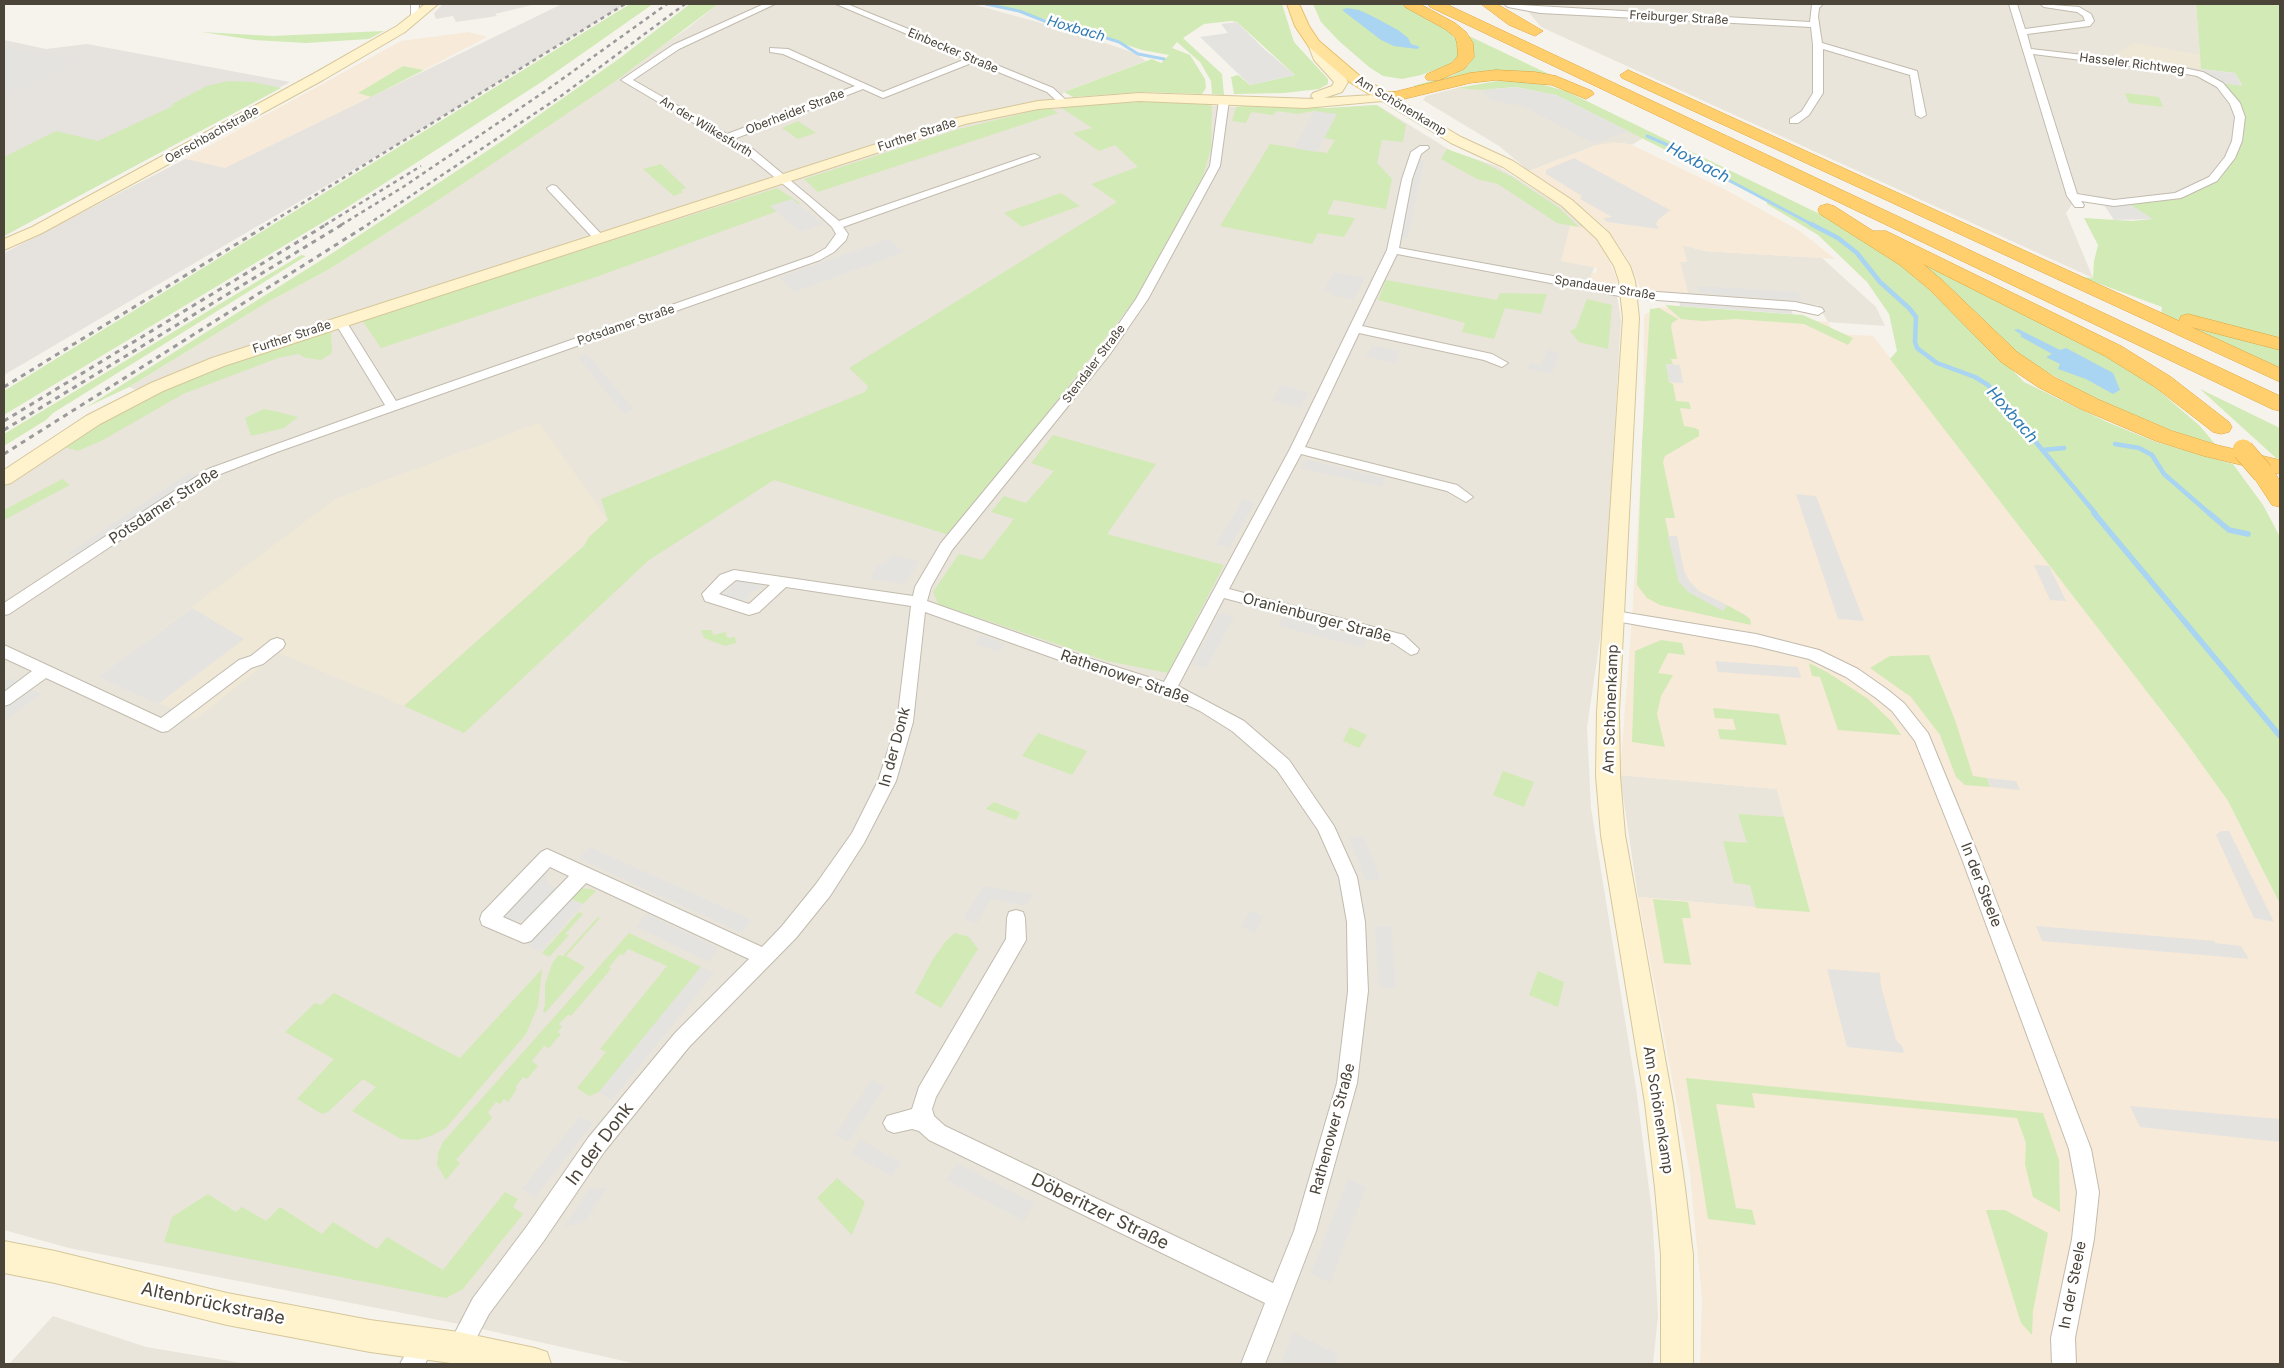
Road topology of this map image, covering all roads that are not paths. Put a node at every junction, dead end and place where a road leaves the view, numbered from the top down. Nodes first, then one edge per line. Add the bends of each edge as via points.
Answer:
1 (432, 4) edge
2 (771, 4) edge
3 (840, 4) edge
4 (1293, 4) edge
5 (1302, 4) edge
6 (1410, 4) edge
7 (1435, 4) edge
8 (1488, 4) edge
9 (1611, 4) edge
10 (1819, 4) edge
11 (2013, 4) edge
12 (2044, 4) edge
13 (1511, 5) edge
14 (1463, 7) edge
15 (415, 11) edge
16 (1613, 15) junction
17 (1514, 22) junction
18 (1815, 25) junction
19 (2022, 30) junction
20 (1549, 38) dead end
21 (1314, 44) junction
22 (1818, 45) junction
23 (773, 50) dead end
24 (2027, 51) junction
25 (973, 59) junction
26 (1611, 67) dead end
27 (863, 86) junction
28 (1381, 94) junction
29 (1318, 96) junction
30 (1224, 100) junction
31 (1248, 101) junction
32 (1063, 102) junction
33 (1607, 104) dead end
34 (1921, 115) dead end
35 (1794, 121) dead end
36 (727, 138) junction
37 (1424, 148) dead end
38 (1035, 157) dead end
39 (782, 179) junction
40 (552, 188) dead end
41 (2072, 196) junction
42 (2082, 208) dead end
43 (838, 225) junction
44 (599, 238) junction
45 (4, 245) edge
46 (1393, 250) junction
47 (2055, 272) junction
48 (2036, 288) junction
49 (1630, 294) junction
50 (1818, 312) dead end
51 (340, 321) junction
52 (1354, 328) junction
53 (2280, 344) edge
54 (1502, 363) dead end
55 (2280, 376) edge
56 (2280, 391) edge
57 (2280, 404) edge
58 (392, 406) junction
59 (2221, 427) junction
60 (1297, 449) junction
61 (2271, 470) edge
62 (4, 479) edge
63 (1466, 497) dead end
64 (2280, 499) edge
65 (783, 581) dead end
66 (1221, 592) junction
67 (918, 604) junction
68 (4, 610) edge
69 (1615, 616) junction
70 (277, 644) dead end
71 (1411, 649) dead end
72 (4, 651) edge
73 (45, 670) junction
74 (1168, 689) junction
75 (4, 700) edge
76 (583, 874) junction
77 (1016, 918) dead end
78 (762, 956) junction
79 (925, 1122) junction
80 (894, 1123) dead end
81 (4, 1257) edge
82 (1278, 1297) junction
83 (459, 1348) junction
84 (418, 1354) edge
85 (536, 1364) edge
86 (1253, 1364) edge
87 (1677, 1364) edge
88 (2064, 1364) edge

1 - 15 main road, Oerschbachstraße
2 - 36 street, An der Wilkesfurth via 676,47 626,80
3 - 25 street, Einbecker Straße
4 - 21 main road, Am Schönenkamp
5 - 28 main road, Am Schönenkamp via 1313,28
6 - 28 highway via 1461,35 1466,57 1446,73
7 - 48 highway
8 - 17 highway
9 - 16 street
10 - 18 street via 1815,8
11 - 19 street
12 - 19 street via 2079,10 2088,14 2090,20 2087,24 2070,28
13 - 16 street, Freiburger Straße
14 - 17 highway
14 - 56 highway
15 - 45 main road, Oerschbachstraße via 385,40
16 - 18 street, Freiburger Straße
17 - 20 highway
18 - 22 street
19 - 24 street
21 - 28 main road, Am Schönenkamp via 1356,80
21 - 29 main road via 1320,60 1341,82 1337,90
22 - 34 street via 1914,73
22 - 35 street via 1818,93 1806,113
23 - 27 street, Oberheider Straße via 785,50
24 - 41 street
24 - 41 street, Hasseler Richtweg via 2200,74 2220,85 2235,103 2240,117 2237,141 2230,158 2213,179 2198,188 2177,196 2132,202 2114,203
25 - 27 street, Oberheider Straße via 883,95
25 - 32 street, Einbecker Straße via 1050,90
26 - 47 highway
27 - 36 street, Oberheider Straße
28 - 29 main road, Further Straße
28 - 31 main road, Further Straße via 1305,104
28 - 33 highway via 1470,78 1514,75 1556,82
28 - 49 main road, Am Schönenkamp via 1456,140 1508,164 1567,203 1606,240 1622,266
29 - 31 main road, Further Straße
30 - 31 main road, Further Straße
30 - 32 main road, Further Straße via 1139,97
30 - 67 street, Stendaler Straße via 1215,166 1142,299 1106,352 946,547 923,587
32 - 39 main road, Further Straße via 1000,111 962,121
36 - 39 street, An der Wilkesfurth via 750,152
37 - 46 street, Oranienburger Straße via 1416,152 1407,179
38 - 43 street
39 - 43 street
39 - 44 main road, Further Straße
40 - 44 street
41 - 42 street
43 - 58 street, Potsdamer Straße via 842,234 840,240 816,258
44 - 51 main road, Further Straße
46 - 49 street, Spandauer Straße
46 - 52 street, Oranienburger Straße
47 - 53 highway via 2186,319
47 - 55 highway
48 - 57 highway
48 - 59 highway via 2162,370
49 - 50 street, Spandauer Straße via 1795,306
49 - 69 main road, Am Schönenkamp
51 - 58 street
51 - 62 main road, Further Straße via 157,386 93,420
52 - 54 street via 1488,357
52 - 60 street, Oranienburger Straße
58 - 68 street, Potsdamer Straße via 213,472
59 - 61 highway, bridge via 2243,450
59 - 61 highway via 2163,382 2113,351 1818,205 1906,261 2009,357 2046,382 2164,436
60 - 63 street via 1452,488
60 - 66 street, Oranienburger Straße
61 - 64 highway
65 - 67 street via 906,599
66 - 71 street, Oranienburger Straße via 1398,639
66 - 74 street, Oranienburger Straße
67 - 74 street, Rathenower Straße
67 - 78 street, In der Donk via 904,722 888,781 847,856 823,890 789,932
69 - 87 main road, Am Schönenkamp via 1608,712 1609,798 1670,1188 1677,1254
69 - 88 street, In der Steele via 1756,640 1813,654 1882,694 1898,707 1922,738 2080,1149 2088,1192 2083,1239 2062,1338
70 - 73 street via 162,726
72 - 73 street
73 - 75 street
74 - 82 street, Rathenower Straße via 1238,726 1283,765 1325,826 1341,858 1352,893 1358,991 1347,1083 1305,1231
76 - 76 street via 547,857 489,919 524,936
76 - 78 street
77 - 79 street via 1016,940 926,1094 922,1109
78 - 83 street, In der Donk via 682,1040 596,1145 481,1306
79 - 80 street via 912,1119
79 - 82 street, Döberitzer Straße via 937,1133
81 - 84 main road, Altenbrückstraße via 228,1309 370,1336
82 - 86 street, Rathenower Straße
83 - 84 main road, Altenbrückstraße
83 - 85 main road, Altenbrückstraße

